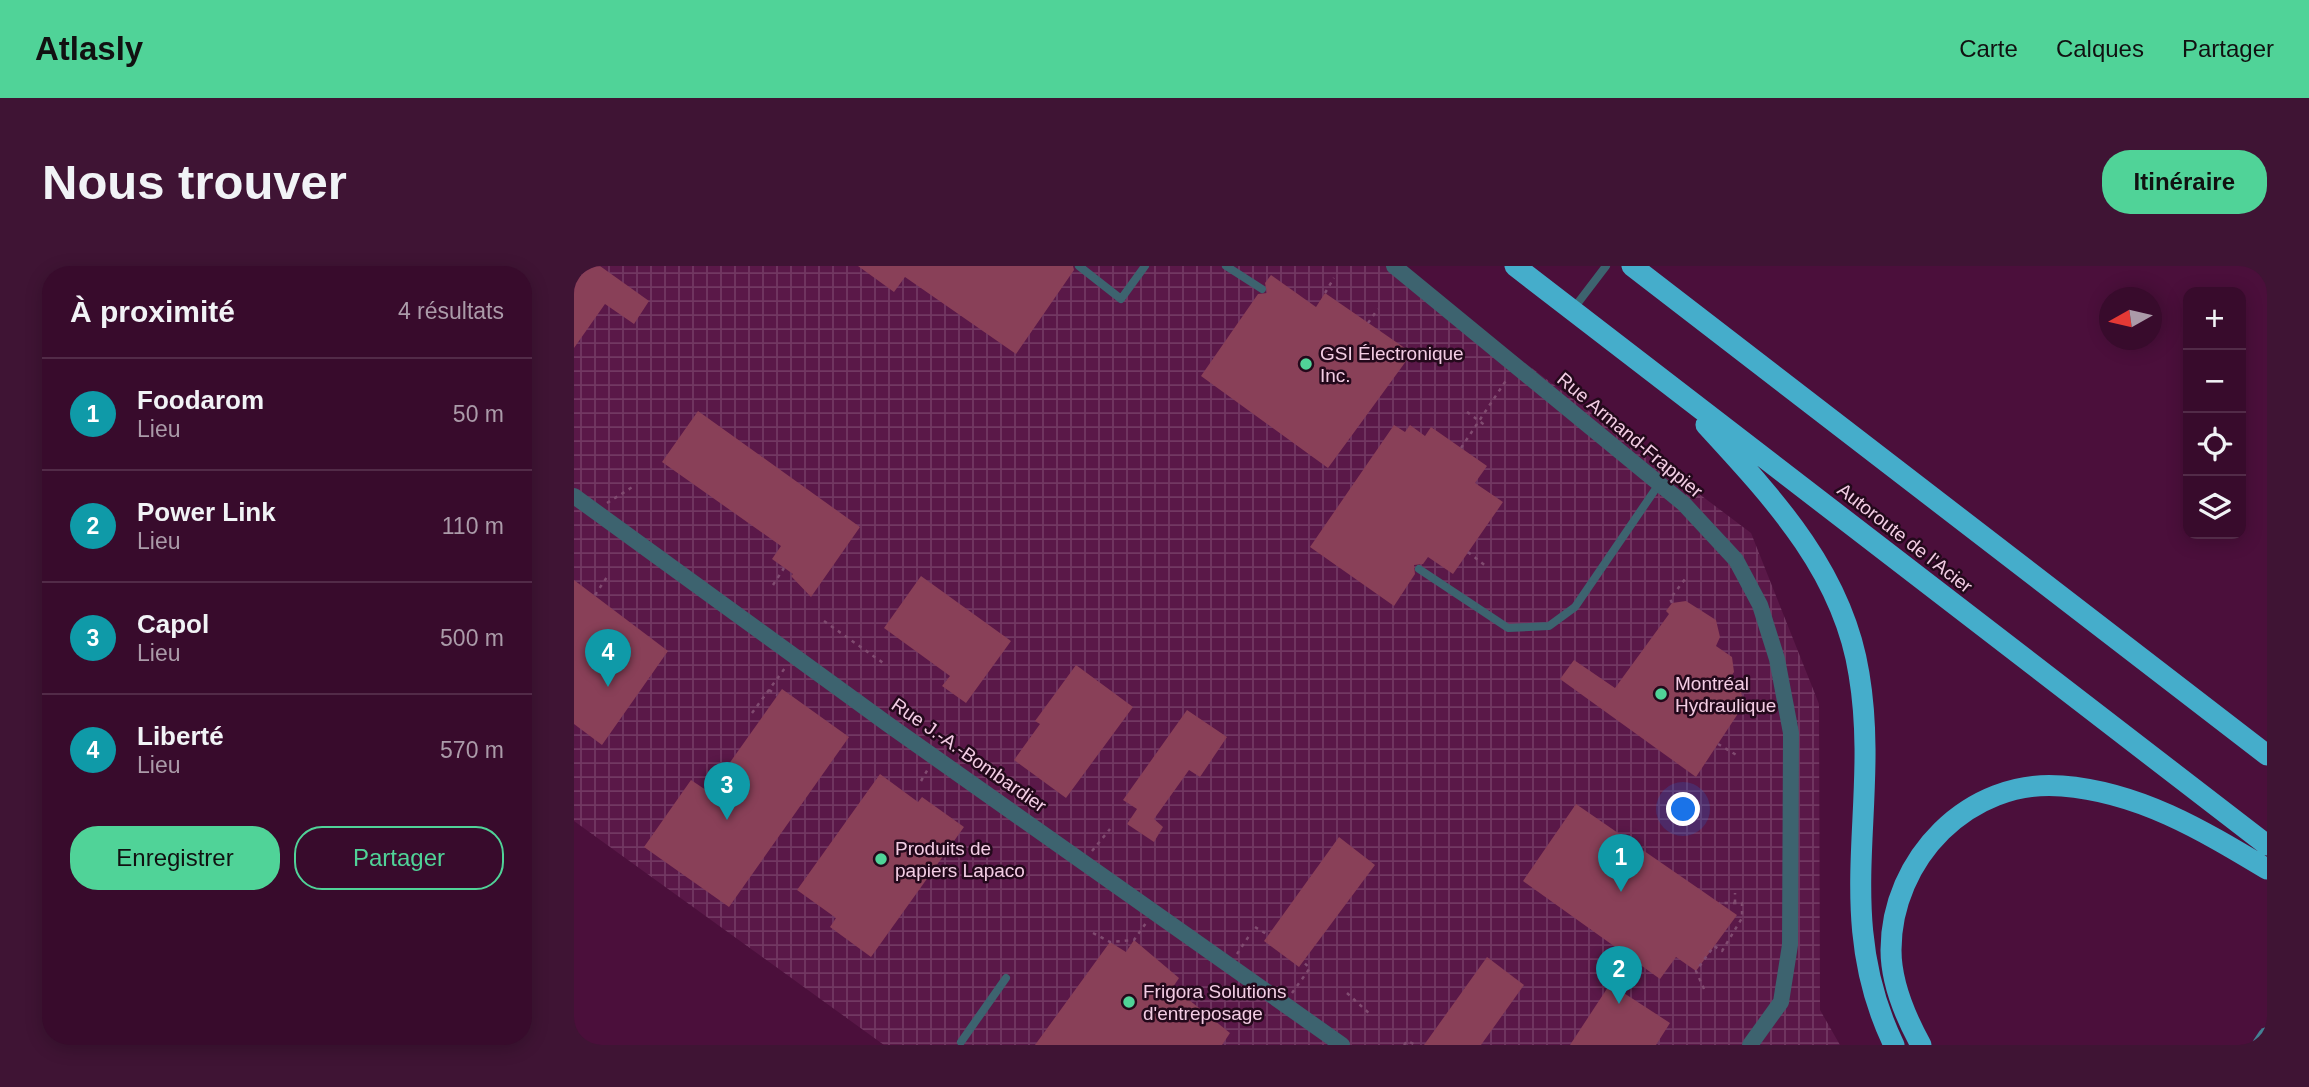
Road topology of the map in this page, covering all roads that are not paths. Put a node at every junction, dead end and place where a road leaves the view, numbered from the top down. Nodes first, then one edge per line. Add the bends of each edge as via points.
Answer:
1 (1079, 266) edge
2 (1145, 266) edge
3 (1226, 266) edge
4 (1394, 266) edge
5 (1515, 266) edge
6 (1606, 266) edge
7 (1632, 266) edge
8 (1262, 289) dead end
9 (1572, 310) junction
10 (1664, 380) junction
11 (1659, 484) junction
12 (574, 496) edge
13 (1419, 569) dead end
14 (2267, 755) edge
15 (2267, 845) edge
16 (2267, 869) edge
17 (1006, 978) dead end
18 (2267, 1036) edge
19 (961, 1042) dead end
20 (1342, 1045) edge
21 (1750, 1045) edge
22 (1894, 1045) edge
23 (1921, 1045) edge
24 (2261, 1045) edge

1 - 2 lane via 1121,299
3 - 8 lane
4 - 11 street, Rue Armand-Frappier
5 - 9 highway, Autoroute de l'Acier
6 - 9 lane
7 - 14 highway
9 - 10 highway, Autoroute de l'Acier
10 - 15 highway, Autoroute de l'Acier
10 - 22 highway via 1783,511 1817,559 1844,617 1859,673 1864,717 1862,942 1870,983
11 - 13 lane via 1575,607 1549,626 1508,628
11 - 21 street, Rue Armand-Frappier via 1736,560 1760,604 1777,659 1791,733 1790,945 1781,1002
12 - 20 street, Rue J.-A.-Bombardier
16 - 23 highway via 2184,820 2092,790 2034,786 1975,806 1939,832 1919,856 1904,882 1896,910 1891,952 1895,981
17 - 19 lane
18 - 24 main road

